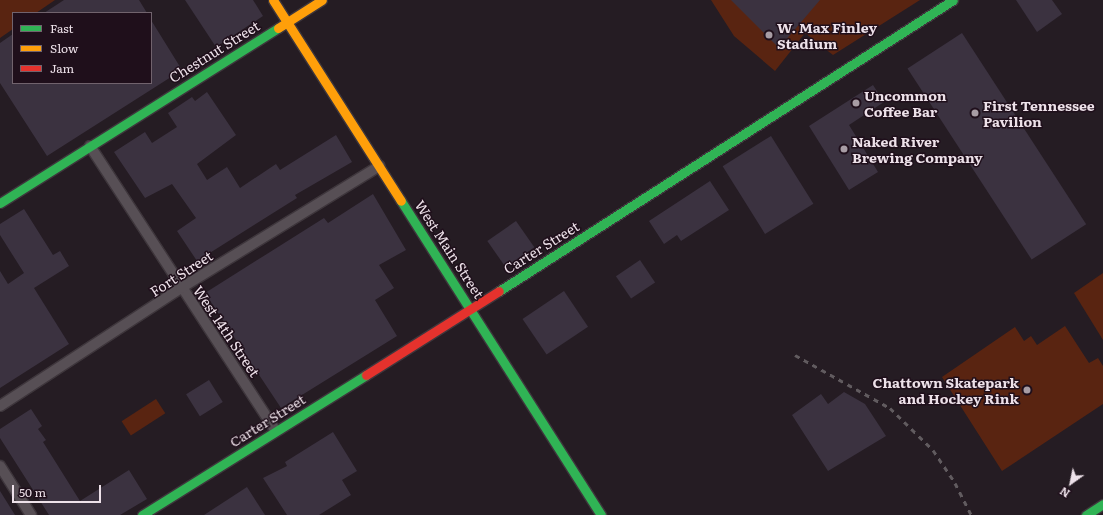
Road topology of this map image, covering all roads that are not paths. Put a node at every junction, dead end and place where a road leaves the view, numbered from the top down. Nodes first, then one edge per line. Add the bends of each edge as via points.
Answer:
1 (273, 0) edge
2 (322, 0) edge
3 (953, 0) edge
4 (287, 22) junction
5 (90, 146) junction
6 (380, 166) junction
7 (0, 203) edge
8 (181, 288) junction
9 (470, 307) junction
10 (0, 406) edge
11 (276, 431) junction
12 (0, 466) edge
13 (1103, 504) edge
14 (31, 515) edge
15 (142, 515) edge
16 (601, 515) edge
17 (1086, 515) edge

1 - 4 main road, West Main Street
2 - 4 main road, Chestnut Street
3 - 9 main road, Carter Street
4 - 5 main road, Chestnut Street
4 - 6 main road, West Main Street
5 - 7 main road, Chestnut Street
5 - 8 street, West 14th Street
6 - 8 street, Fort Street
6 - 9 main road, West Main Street
8 - 10 street, Fort Street
8 - 11 street, West 14th Street
9 - 11 main road, Carter Street
9 - 16 main road, West Main Street
11 - 15 main road, Carter Street
12 - 14 street
13 - 17 main road

